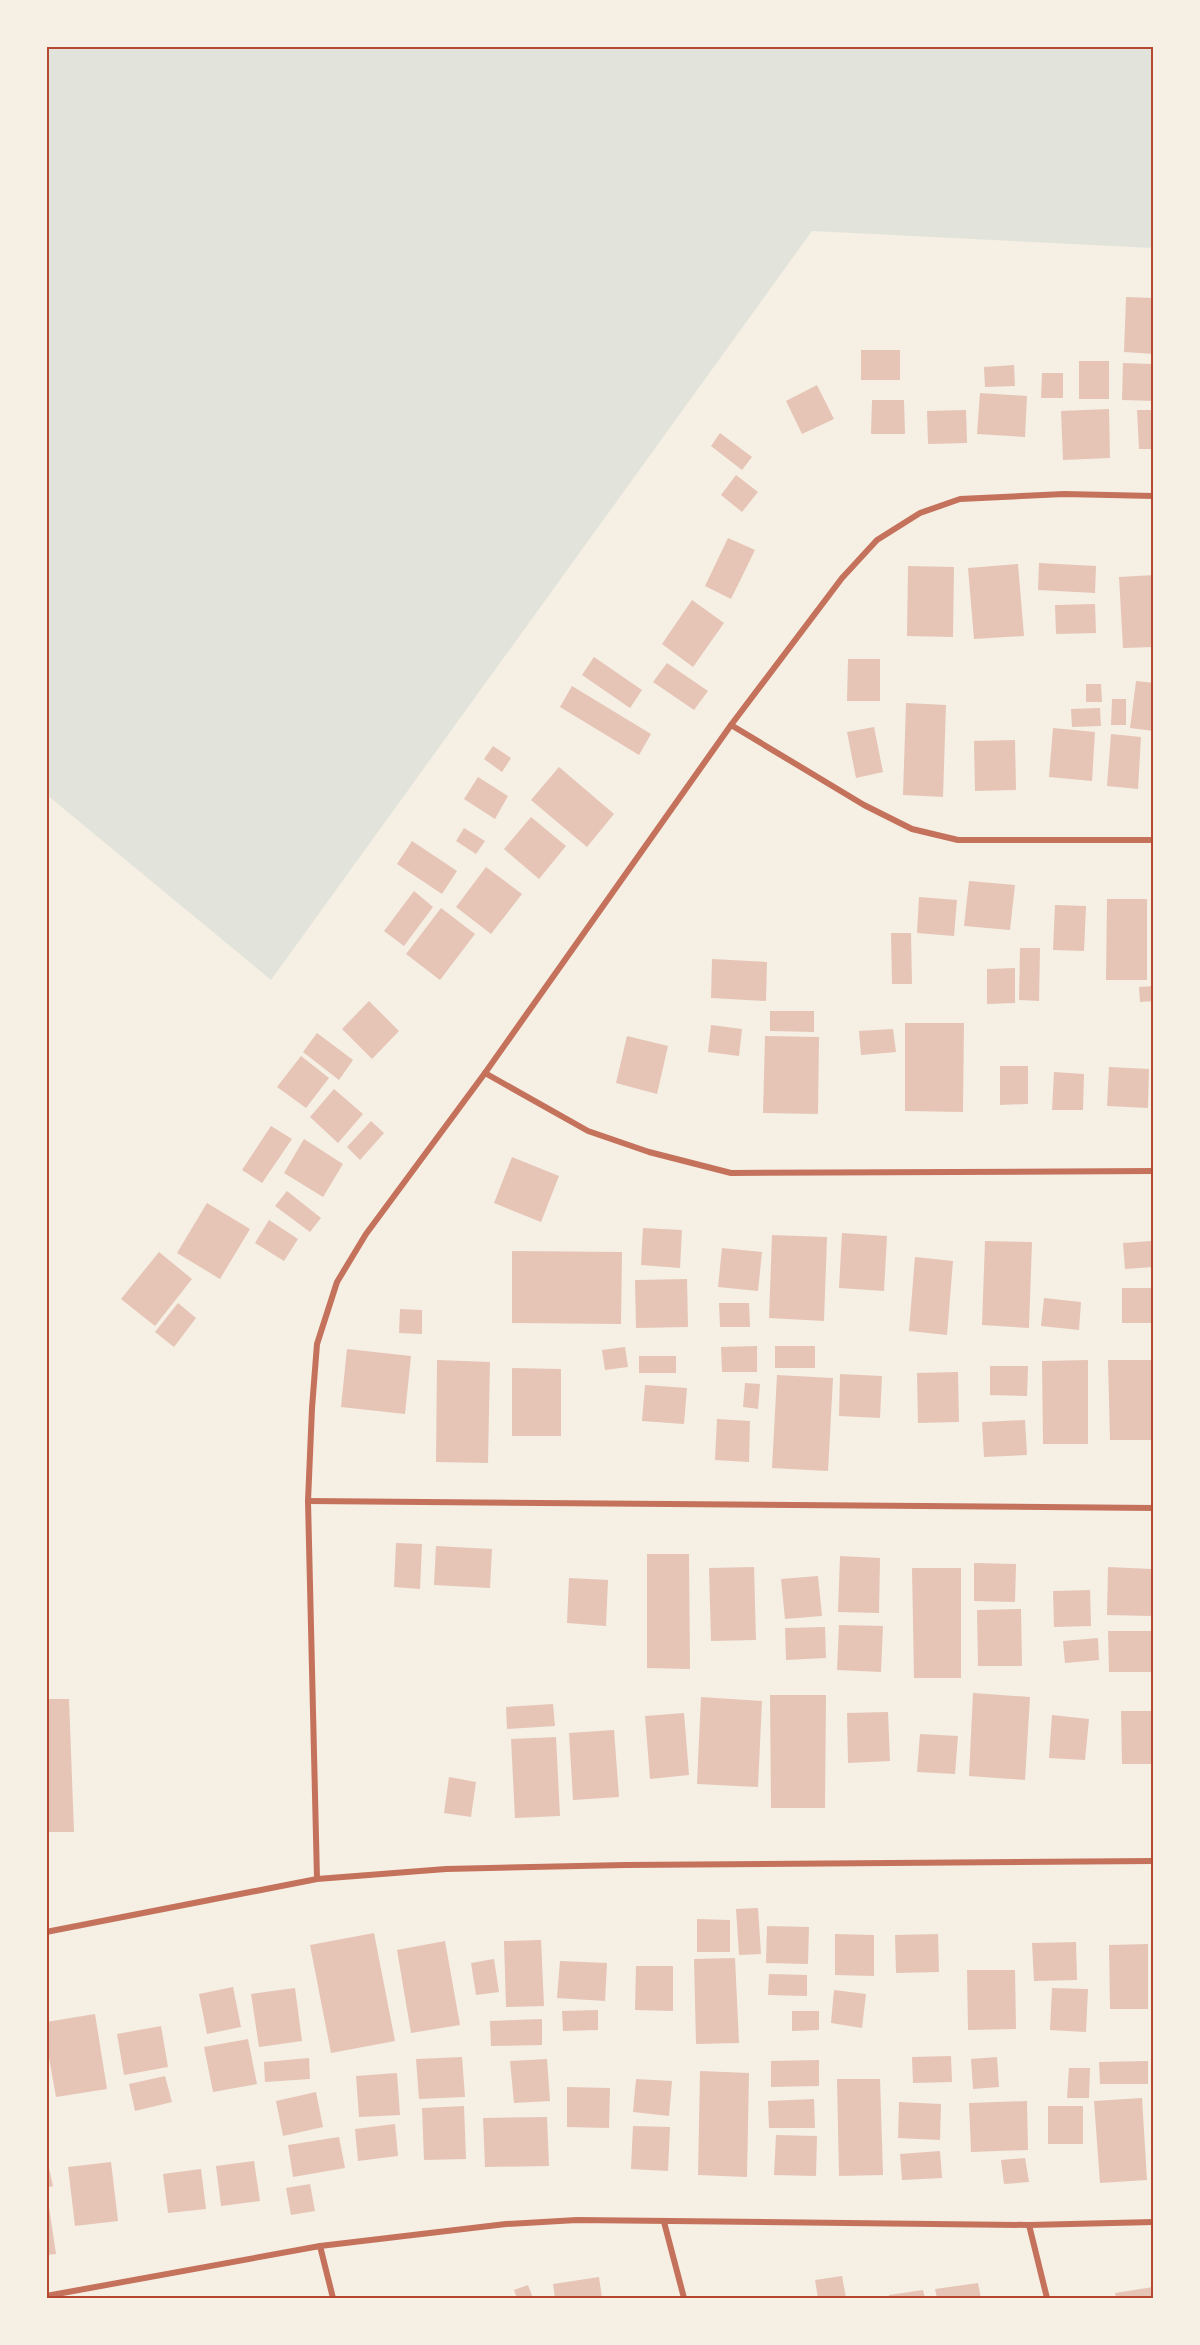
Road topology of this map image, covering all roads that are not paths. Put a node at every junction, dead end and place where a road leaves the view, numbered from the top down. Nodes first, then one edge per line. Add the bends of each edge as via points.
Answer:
1 (1154, 496) edge
2 (731, 725) junction
3 (1154, 840) edge
4 (485, 1073) junction
5 (1154, 1171) edge
6 (308, 1501) junction
7 (1154, 1508) edge
8 (1154, 1861) edge
9 (317, 1879) junction
10 (46, 1932) edge
11 (664, 2222) junction
12 (1154, 2222) edge
13 (1029, 2225) junction
14 (320, 2246) junction
15 (46, 2296) edge
16 (333, 2298) edge
17 (684, 2298) edge
18 (1047, 2298) edge

1 - 2 street via 1064,494 960,499 920,513 877,540 842,578
2 - 3 street via 864,805 912,829 958,840
2 - 4 street
4 - 5 street via 588,1131 731,1173
4 - 6 street via 366,1234 337,1282 317,1344
6 - 7 street
6 - 9 street
8 - 9 street via 446,1869
9 - 10 street
11 - 13 street
11 - 14 street via 577,2220 506,2224
11 - 17 street
12 - 13 street
13 - 18 street
14 - 15 street
14 - 16 street

